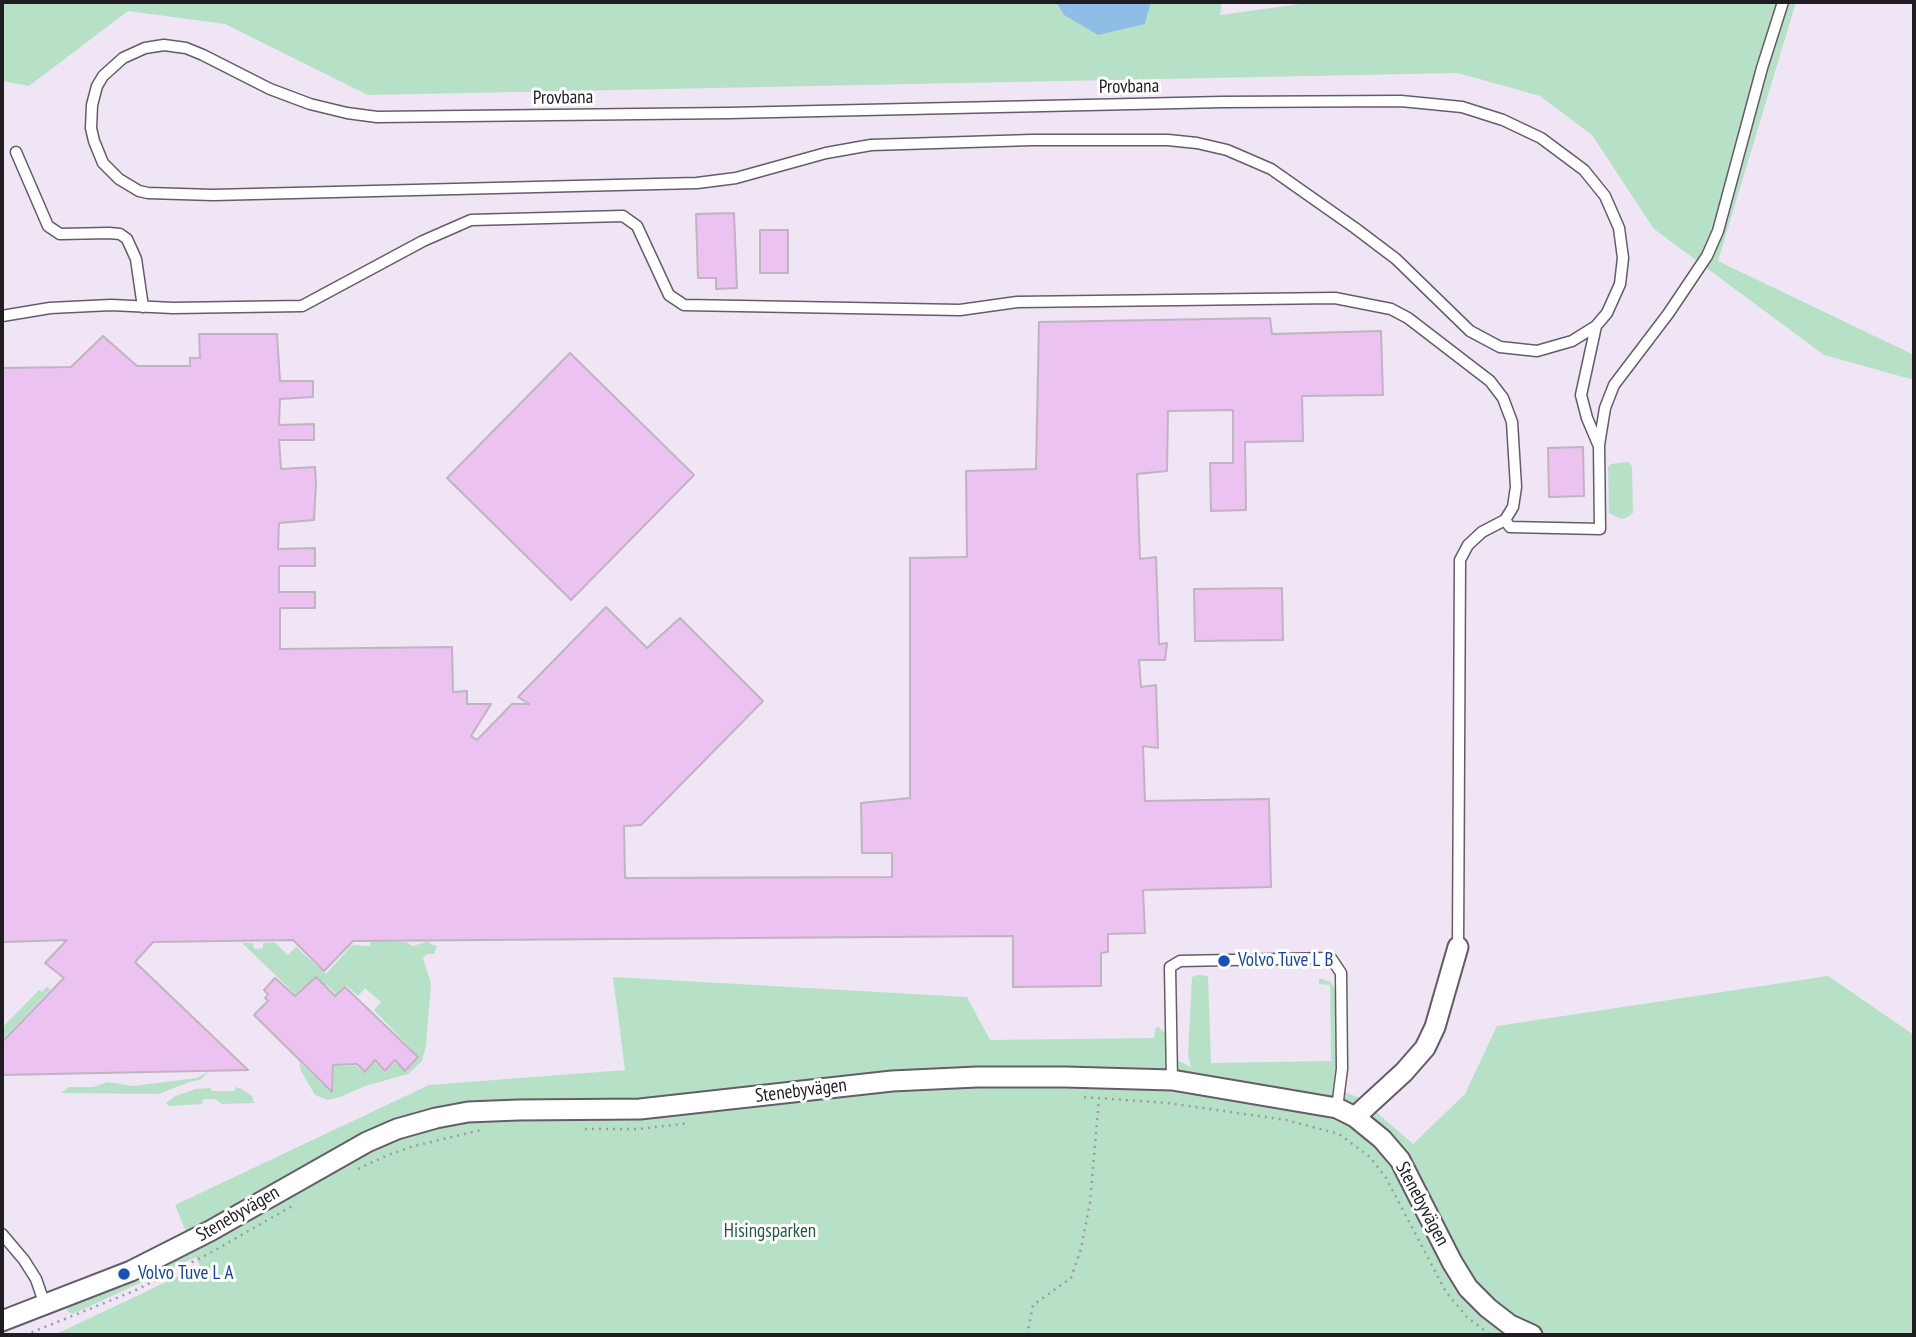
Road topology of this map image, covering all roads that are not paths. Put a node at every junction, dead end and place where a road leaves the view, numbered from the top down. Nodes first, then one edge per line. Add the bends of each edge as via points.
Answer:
1 (1783, 2) edge
2 (16, 152) dead end
3 (143, 307) junction
4 (2, 316) edge
5 (1595, 326) junction
6 (1599, 445) junction
7 (1505, 520) junction
8 (1458, 947) joint
9 (1172, 1080) junction
10 (1337, 1108) junction
11 (1355, 1117) junction
12 (2, 1234) edge
13 (46, 1305) junction
14 (2, 1321) edge
15 (1532, 1335) edge

1 - 6 lane via 1718,231 1668,314 1614,385
2 - 3 lane via 48,226 60,234 109,233 127,239 136,259
3 - 4 lane via 50,308
3 - 7 lane via 302,306 471,220 623,216 637,226 669,295 684,305 960,310 1017,302 1335,298 1364,302 1408,318 1490,381 1503,398 1512,422 1516,487
5 - 5 lane, Provbana via 1616,297 1623,258 1619,228 1605,196 1584,170 1541,138 1484,113 1430,102 377,117 310,104 195,52 164,45 123,58 103,76 92,104 91,128 103,163 139,191 171,195 696,183 871,145 1128,139 1197,143 1251,159 1304,191 1396,259 1484,340 1514,350 1537,351 1572,341
5 - 6 lane via 1581,395
6 - 7 lane via 1600,529 1510,527
7 - 8 lane via 1482,532 1460,560
8 - 11 street via 1426,1048
9 - 10 street, Stenebyvägen
9 - 10 lane via 1170,967 1180,961 1331,958 1341,973 1342,1069
9 - 13 street, Stenebyvägen via 935,1079 653,1108 497,1110 436,1118 374,1139 178,1248
10 - 11 street, Stenebyvägen
11 - 15 street, Stenebyvägen via 1400,1160 1468,1288 1510,1325
12 - 13 lane via 24,1259
13 - 14 street, Stenebyvägen

